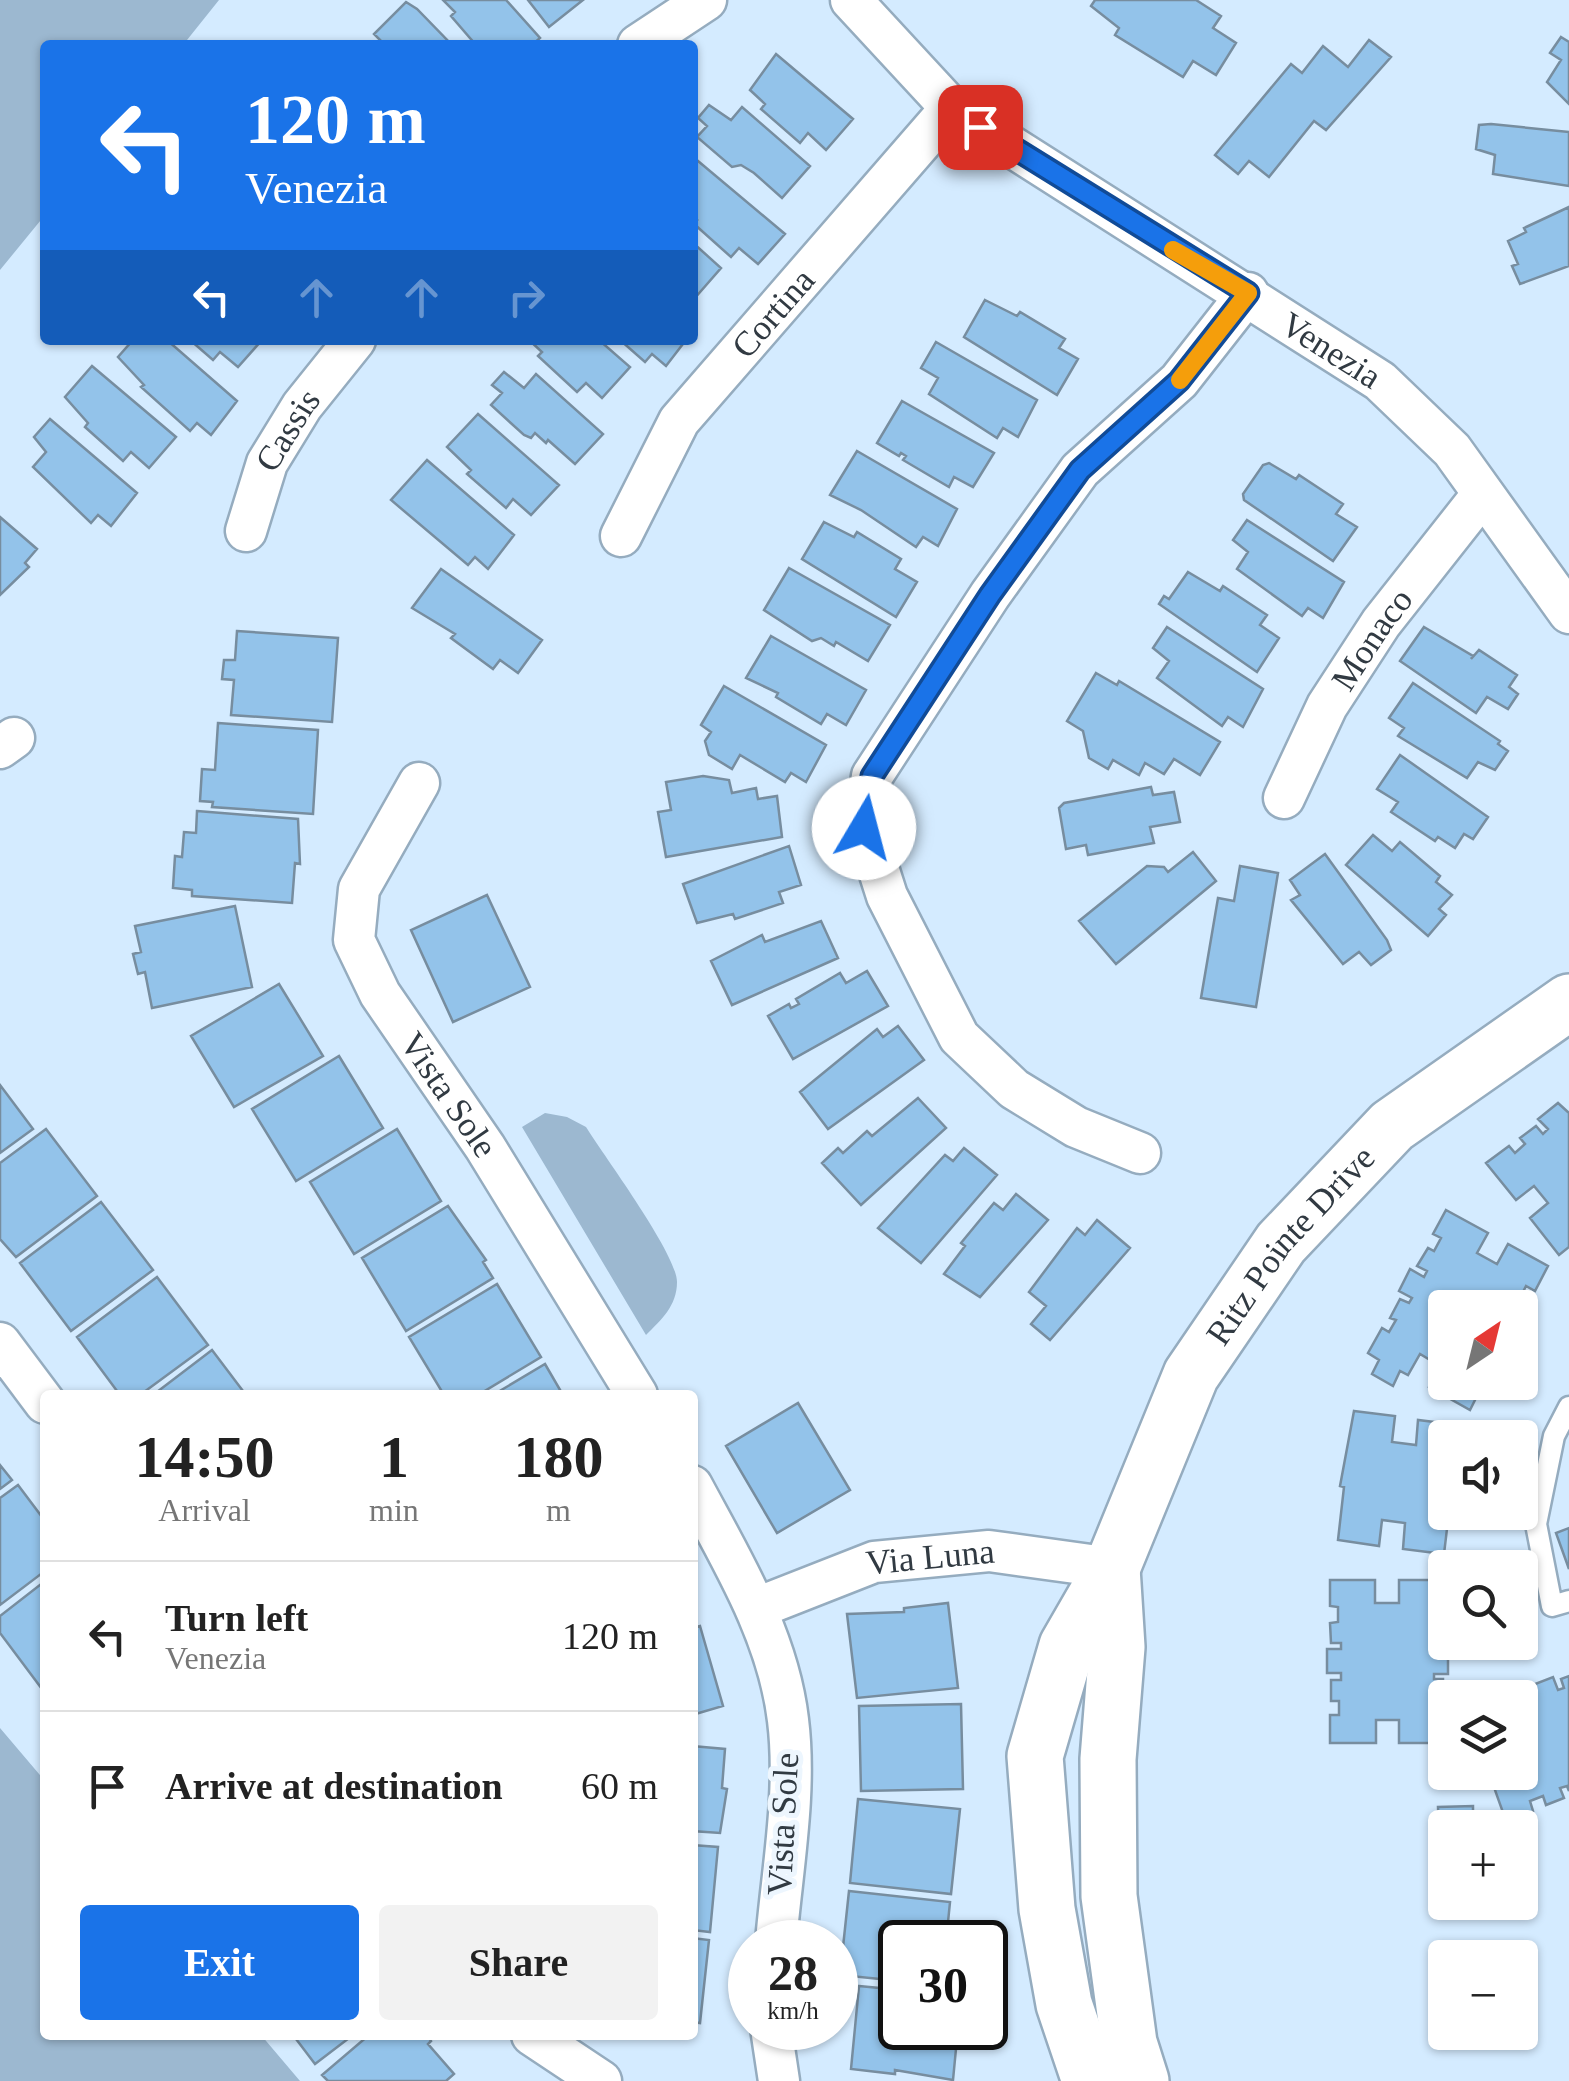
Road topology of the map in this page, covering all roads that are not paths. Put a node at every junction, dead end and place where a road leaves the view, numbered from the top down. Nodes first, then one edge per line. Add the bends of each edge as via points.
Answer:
1 (706, 0) edge
2 (851, 0) edge
3 (646, 40) edge
4 (951, 108) junction
5 (1248, 293) junction
6 (351, 345) edge
7 (1482, 495) junction
8 (246, 532) dead end
9 (621, 536) dead end
10 (1569, 613) edge
11 (419, 783) dead end
12 (1284, 798) dead end
13 (1569, 1002) edge
14 (1140, 1154) dead end
15 (0, 1343) edge
16 (634, 1390) edge
17 (40, 1396) edge
18 (1569, 1407) edge
19 (698, 1497) edge
20 (1112, 1568) junction
21 (1569, 1600) edge
22 (757, 1608) junction
23 (1109, 1896) junction
24 (1047, 1908) junction
25 (778, 1920) edge
26 (540, 2040) edge
27 (775, 2050) edge
28 (601, 2081) edge
29 (779, 2081) edge
30 (1090, 2081) edge
31 (1141, 2081) edge

1 - 3 street
2 - 4 street, Venezia
4 - 5 street, Venezia
4 - 9 street, Cortina via 678,421
5 - 7 street, Venezia via 1380,380 1452,450
5 - 14 street via 1179,381 1080,470 990,595 872,776 864,828 887,896 958,1038 1014,1089 1076,1127
6 - 8 street, Cassis via 267,463
7 - 10 street, Venezia
7 - 12 street, Monaco via 1370,640 1327,706
11 - 16 street, Vista Sole via 359,889 354,940 380,994 485,1147
13 - 20 street, Ritz Pointe Drive via 1392,1126 1282,1243 1191,1375
15 - 17 street
18 - 21 lane via 1554,1436 1536,1524 1552,1606
19 - 22 street, Vista Sole
20 - 22 street, Via Luna via 989,1550 874,1562
20 - 23 street, Ritz Pointe Drive via 1117,1647 1108,1759
20 - 24 street, Ritz Pointe Drive via 1067,1646 1035,1756
22 - 25 street, Vista Sole via 788,1719
23 - 24 street
23 - 31 street, Ritz Pointe Drive
24 - 30 street, Ritz Pointe Drive via 1064,2004
26 - 28 street
27 - 29 street

